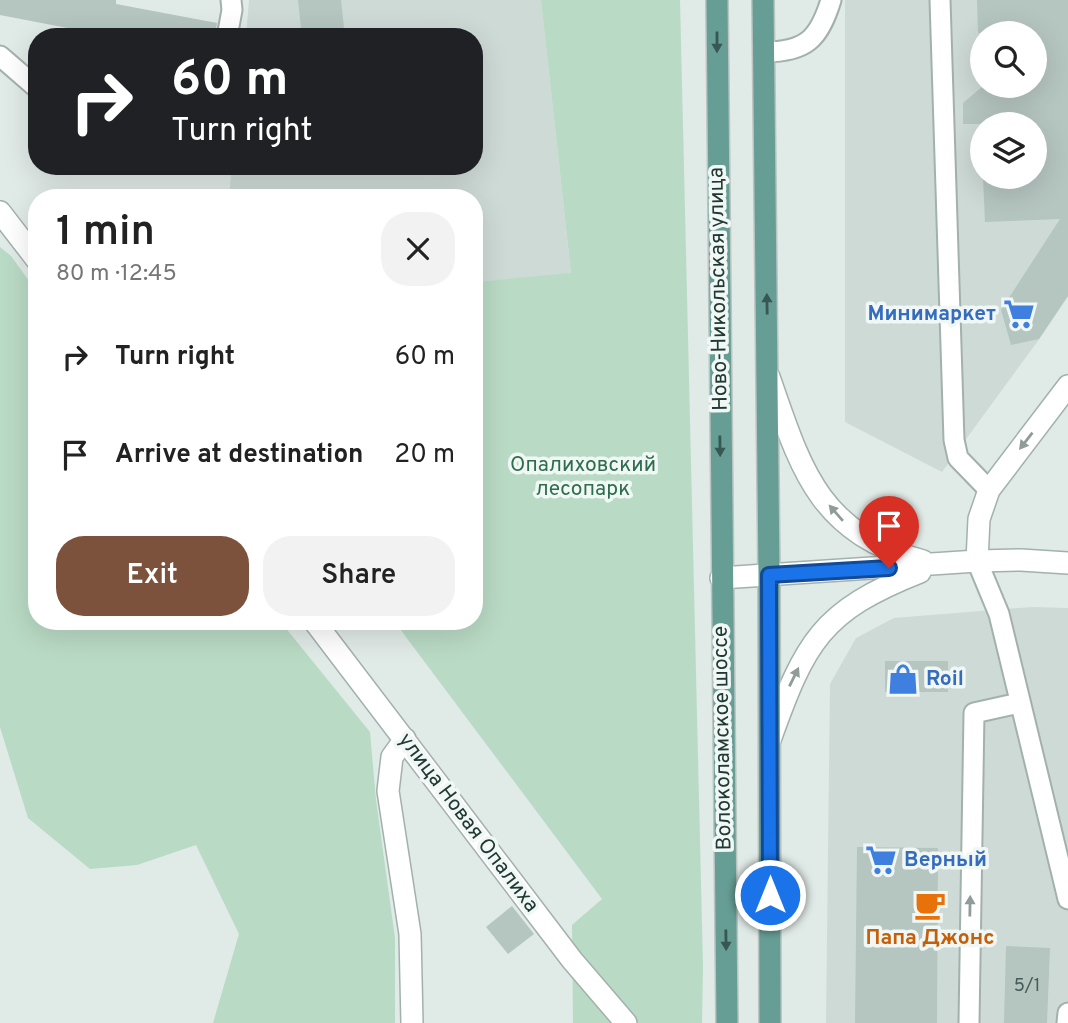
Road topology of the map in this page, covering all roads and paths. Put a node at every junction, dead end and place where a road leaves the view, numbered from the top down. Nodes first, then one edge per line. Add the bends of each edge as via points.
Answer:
1 (231, 0) edge
2 (717, 0) edge
3 (763, 0) edge
4 (831, 0) edge
5 (940, 0) edge
6 (229, 28) edge
7 (764, 52) junction
8 (0, 56) edge
9 (28, 80) edge
10 (0, 212) edge
11 (28, 248) edge
12 (768, 372) junction
13 (1068, 386) edge
14 (989, 490) junction
15 (977, 561) junction
16 (1068, 563) edge
17 (939, 565) junction
18 (769, 575) junction
19 (721, 578) junction
20 (321, 630) edge
21 (1019, 703) junction
22 (405, 739) junction
23 (770, 741) junction
24 (1068, 899) edge
25 (1068, 1013) edge
26 (412, 1023) edge
27 (626, 1023) edge
28 (727, 1023) edge
29 (770, 1023) edge
30 (968, 1023) edge
31 (1067, 1023) edge

1 - 6 lane
2 -> 19 main road, Ново-Никольская улица
3 - 7 main road
4 - 7 lane via 824,23 813,37 783,52
5 - 14 lane via 954,440 958,458
12 -> 7 main road
8 - 9 lane
10 - 11 street
17 -> 12 street via 872,542 842,521 797,457
12 - 18 main road
13 -> 14 street
14 - 15 street via 979,519
15 - 16 street
15 - 17 street
15 - 21 lane via 999,614
17 - 18 street
23 -> 17 street via 808,648 832,620 859,600
18 - 19 street
18 - 23 main road
19 -> 28 main road, Волоколамское шоссе
20 - 22 street, улица Новая Опалиха
21 - 24 lane
30 -> 21 lane via 974,713
22 - 26 street via 392,757 388,791 410,934
22 - 27 street, улица Новая Опалиха via 572,960
23 - 29 main road
25 - 31 lane

